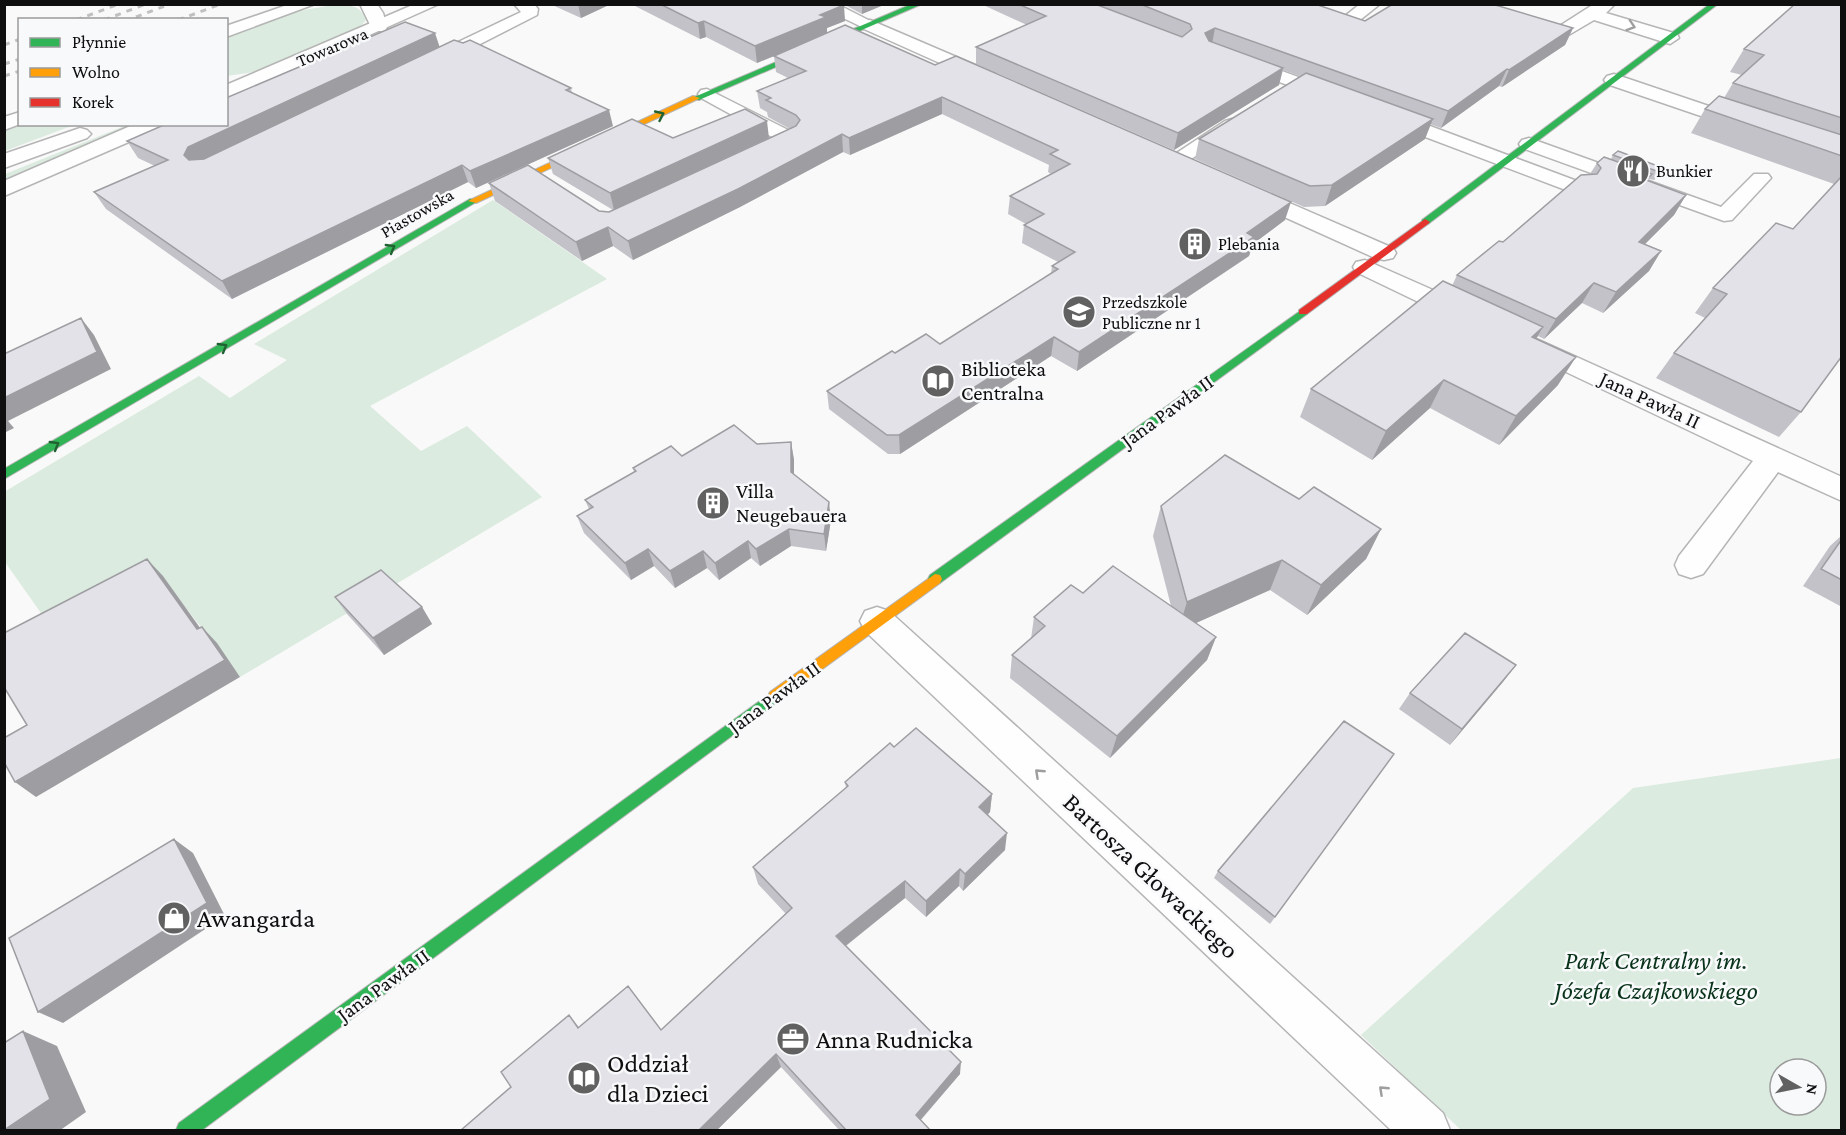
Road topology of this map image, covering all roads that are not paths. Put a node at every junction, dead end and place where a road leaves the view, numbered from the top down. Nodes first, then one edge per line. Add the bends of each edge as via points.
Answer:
1 (307, 4) edge
2 (368, 4) edge
3 (431, 4) edge
4 (522, 4) edge
5 (822, 4) edge
6 (920, 4) edge
7 (1372, 4) edge
8 (1467, 4) edge
9 (1715, 4) edge
10 (1599, 9) edge
11 (1349, 20) edge
12 (870, 25) junction
13 (379, 27) junction
14 (228, 31) edge
15 (1670, 38) junction
16 (1223, 55) edge
17 (418, 68) edge
18 (1614, 80) junction
19 (1299, 83) junction
20 (1012, 88) edge
21 (229, 91) edge
22 (707, 94) junction
23 (1280, 95) edge
24 (1353, 103) edge
25 (1375, 111) edge
26 (1252, 113) edge
27 (99, 126) edge
28 (149, 126) edge
29 (1762, 130) edge
30 (1529, 144) junction
31 (1154, 151) edge
32 (748, 158) edge
33 (1176, 160) junction
34 (1507, 161) junction
35 (4, 162) edge
36 (1198, 170) edge
37 (532, 173) junction
38 (1761, 178) dead end
39 (1231, 184) edge
40 (553, 185) edge
41 (1578, 188) edge
42 (4, 189) edge
43 (1375, 260) junction
44 (1773, 458) junction
45 (4, 475) edge
46 (1842, 490) edge
47 (1691, 565) dead end
48 (877, 621) junction
49 (186, 1131) edge
50 (1425, 1131) edge

1 - 14 lane
2 - 13 lane
3 - 13 street, Towarowa
4 - 17 lane via 530,9 529,15
5 - 12 lane
6 - 12 street, Piastowska
7 - 11 street
8 - 10 street via 1560,34
9 - 15 street, Jana Pawła II
10 -> 15 street
12 - 20 street
12 - 22 street, Piastowska
13 - 21 street, Towarowa
15 - 18 street, Jana Pawła II
16 - 19 lane
18 - 29 street
18 - 30 street, Jana Pawła II
19 - 23 lane
19 - 24 lane
22 - 32 lane via 789,138
37 -> 22 street, Piastowska
25 - 34 lane
26 - 33 lane
27 - 35 street
28 - 42 street
30 - 34 street, Jana Pawła II
30 - 38 lane via 1724,215
31 - 33 street
33 - 36 street
34 - 41 lane
34 - 43 street, Jana Pawła II
37 - 40 lane
45 -> 37 street, Piastowska via 466,205
39 - 43 street
43 - 44 street, Jana Pawła II via 1497,329
43 - 48 street, Jana Pawła II
44 - 46 street, Jana Pawła II
44 - 47 street
48 - 49 street, Jana Pawła II
50 -> 48 street, Bartosza Głowackiego

